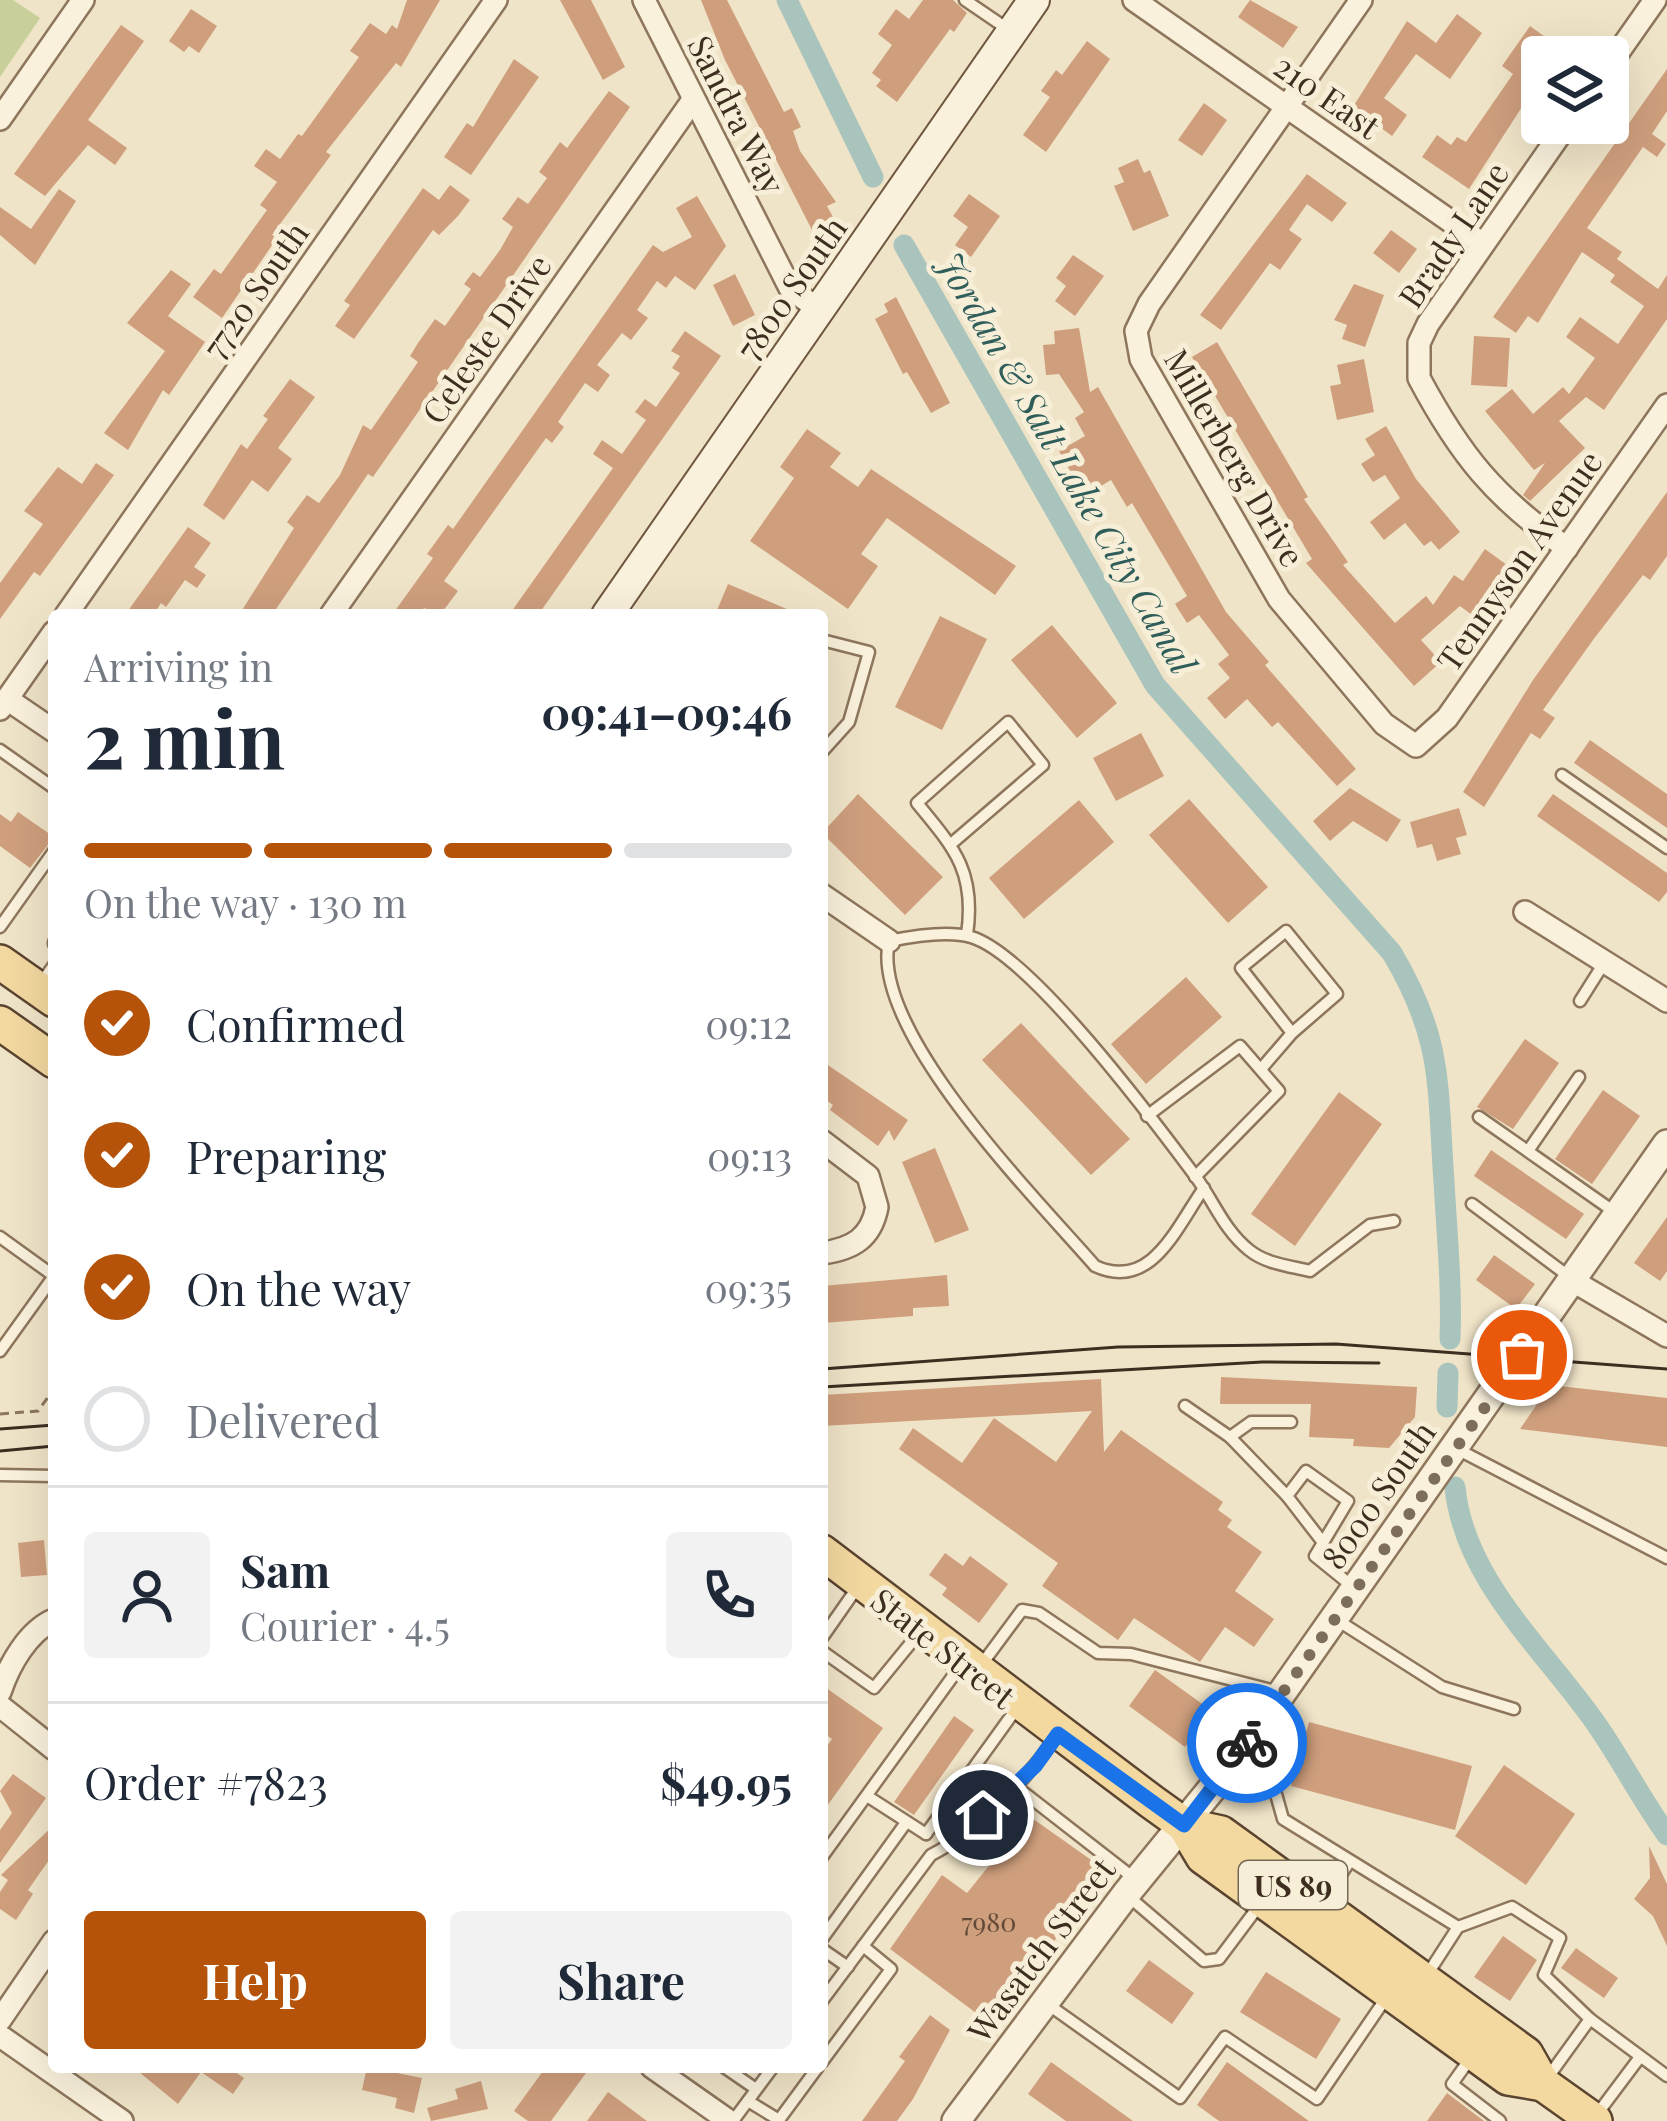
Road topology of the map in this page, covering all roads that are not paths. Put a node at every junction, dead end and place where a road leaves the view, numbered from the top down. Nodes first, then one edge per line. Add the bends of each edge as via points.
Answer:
1 (83, 0) edge
2 (496, 0) edge
3 (644, 0) edge
4 (965, 0) edge
5 (1034, 0) edge
6 (1134, 0) edge
7 (1361, 0) edge
8 (1654, 0) edge
9 (1011, 32) junction
10 (1629, 36) edge
11 (693, 100) junction
12 (1287, 107) junction
13 (0, 119) edge
14 (1553, 144) edge
15 (1484, 244) junction
16 (819, 310) junction
17 (1667, 405) edge
18 (1567, 548) junction
19 (70, 609) edge
20 (335, 609) edge
21 (611, 609) edge
22 (48, 641) edge
23 (828, 642) edge
24 (2, 706) edge
25 (48, 728) edge
26 (828, 745) edge
27 (1416, 746) joint
28 (0, 750) edge
29 (1562, 775) dead end
30 (48, 784) edge
31 (951, 844) junction
32 (1667, 848) edge
33 (48, 859) edge
34 (828, 899) edge
35 (1525, 912) dead end
36 (0, 927) edge
37 (968, 935) junction
38 (889, 941) junction
39 (0, 962) edge
40 (1604, 962) junction
41 (48, 984) edge
42 (1580, 1001) dead end
43 (1667, 1001) edge
44 (0, 1023) edge
45 (1292, 1033) junction
46 (48, 1057) edge
47 (1262, 1070) junction
48 (1580, 1078) dead end
49 (1147, 1116) junction
50 (1479, 1117) dead end
51 (1667, 1144) edge
52 (828, 1146) edge
53 (1528, 1151) junction
54 (1196, 1177) junction
55 (1204, 1189) junction
56 (1472, 1204) dead end
57 (1619, 1215) junction
58 (1394, 1221) dead end
59 (0, 1238) edge
60 (828, 1252) edge
61 (48, 1272) edge
62 (1573, 1281) junction
63 (48, 1284) edge
64 (1667, 1336) edge
65 (0, 1351) edge
66 (1185, 1406) dead end
67 (1292, 1422) dead end
68 (1230, 1437) junction
69 (1454, 1447) junction
70 (0, 1475) edge
71 (48, 1476) edge
72 (1286, 1496) junction
73 (1321, 1540) junction
74 (828, 1557) edge
75 (1667, 1558) edge
76 (861, 1582) junction
77 (1355, 1588) junction
78 (1334, 1618) junction
79 (48, 1624) edge
80 (828, 1629) edge
81 (920, 1630) junction
82 (828, 1655) edge
83 (969, 1668) junction
84 (0, 1692) edge
85 (1282, 1693) junction
86 (1018, 1705) junction
87 (0, 1706) edge
88 (1514, 1708) dead end
89 (1058, 1734) junction
90 (48, 1744) edge
91 (1232, 1765) junction
92 (1014, 1785) junction
93 (867, 1796) junction
94 (905, 1824) junction
95 (1184, 1825) junction
96 (926, 1834) junction
97 (828, 1849) edge
98 (931, 1855) junction
99 (1350, 1861) junction
100 (1131, 1887) junction
101 (1263, 1900) junction
102 (1321, 1904) junction
103 (1458, 1927) junction
104 (828, 1931) edge
105 (863, 1946) junction
106 (48, 1950) edge
107 (828, 1953) edge
108 (848, 1966) junction
109 (1425, 1978) junction
110 (1391, 1991) junction
111 (828, 1993) edge
112 (1043, 2001) junction
113 (1589, 2019) junction
114 (0, 2020) edge
115 (0, 2036) edge
116 (828, 2053) edge
117 (1474, 2053) junction
118 (1640, 2057) junction
119 (48, 2069) edge
120 (53, 2073) edge
121 (666, 2073) edge
122 (732, 2073) edge
123 (769, 2073) edge
124 (813, 2073) edge
125 (1667, 2076) edge
126 (1543, 2084) junction
127 (756, 2090) junction
128 (748, 2101) junction
129 (1582, 2117) edge
130 (122, 2121) edge
131 (731, 2121) edge
132 (956, 2121) edge
133 (1500, 2121) edge

1 - 13 street
2 - 19 street, 7720 South
3 - 11 street, Sandra Way
4 - 9 lane
5 - 9 main road, 7800 South
6 - 12 street, 210 East
7 - 12 street, Millerberg Drive
8 - 10 street
9 - 16 main road, 7800 South
11 - 16 street, Sandra Way via 790,288
11 - 20 street, Celeste Drive
12 - 15 street, 210 East
12 - 27 street, Millerberg Drive via 1149,304 1136,344 1279,599 1384,724
14 - 15 street, Brady Lane
15 - 18 street, Brady Lane via 1428,324 1419,378 1479,476
16 - 21 main road, 7800 South
17 - 18 street, Tennyson Avenue
18 - 27 street, Tennyson Avenue via 1447,718
22 - 24 street
23 - 26 lane via 869,652 849,722
24 - 25 street
28 - 30 lane
29 - 32 lane
31 - 31 lane via 917,803 1008,722 1043,765
31 - 37 lane via 971,907
33 - 36 lane
34 - 38 street
35 - 40 street
37 - 38 lane
37 - 49 lane via 994,946 1048,996
38 - 55 lane via 887,980 918,1052 1095,1266 1135,1274
39 - 41 main road
40 - 42 lane
40 - 43 street
44 - 46 main road
45 - 45 lane via 1337,994 1286,931 1241,968
45 - 47 lane
47 - 49 lane via 1240,1046
47 - 54 lane via 1279,1091
48 - 53 lane
49 - 54 lane
50 - 53 lane
51 - 57 street, 8000 South
52 - 60 street via 875,1190 874,1222 849,1248
53 - 57 lane
54 - 55 lane
55 - 58 lane via 1253,1254 1310,1271 1370,1225
56 - 62 lane
57 - 62 street, 8000 South
59 - 61 lane
62 - 64 street
62 - 69 street, 8000 South
63 - 65 lane
66 - 68 lane
67 - 68 lane via 1251,1422
68 - 72 lane
69 - 75 lane
69 - 77 street, 8000 South
70 - 71 lane
72 - 73 lane
72 - 73 lane via 1306,1471 1348,1501
73 - 77 lane via 1321,1565
74 - 76 main road, State Street / US 89
76 - 80 lane
76 - 81 main road, State Street / US 89
77 - 78 street, 8000 South
78 - 85 street, 8000 South
78 - 88 lane via 1442,1687
79 - 84 street via 33,1635
81 - 82 lane via 874,1688
81 - 83 main road, State Street / US 89
83 - 85 lane via 1022,1610 1040,1613 1098,1653
83 - 86 main road, State Street / US 89
83 - 93 lane
85 - 91 street, 8000 South
86 - 89 main road, State Street / US 89
86 - 96 lane
87 - 90 street
89 - 92 lane
89 - 95 main road, State Street / US 89
91 - 95 street, 8000 South
91 - 99 lane via 1276,1794 1283,1819
92 - 98 lane
92 - 100 lane
93 - 94 lane
93 - 97 lane
94 - 96 lane
94 - 104 lane
95 - 100 street, Wasatch Street
95 - 101 main road, State Street / US 89 via 1203,1857
95 - 102 main road, State Street / US 89 via 1221,1833
96 - 98 lane
98 - 105 lane
99 - 102 lane
99 - 103 lane
100 - 101 lane via 1204,1961 1219,1959
100 - 112 street, Wasatch Street
101 - 110 main road, State Street / US 89
102 - 109 main road, State Street / US 89
103 - 109 lane
103 - 113 lane via 1512,1907 1560,1938 1544,1976
105 - 108 lane
105 - 116 lane via 891,1969
106 - 114 street
107 - 108 lane
108 - 111 lane
109 - 126 main road, State Street / US 89 via 1526,2054
110 - 112 lane via 1317,2098 1225,2037 1180,2098
110 - 117 main road, State Street / US 89
112 - 132 street, Wasatch Street
113 - 118 lane
113 - 126 lane
115 - 119 street
117 - 126 main road, State Street / US 89 via 1508,2078
117 - 133 lane via 1452,2084
118 - 125 lane
118 - 129 lane
120 - 130 street
121 - 131 street
122 - 127 lane
123 - 127 lane
124 - 128 lane via 779,2120
126 - 129 main road, State Street / US 89
127 - 128 lane
128 - 131 lane

